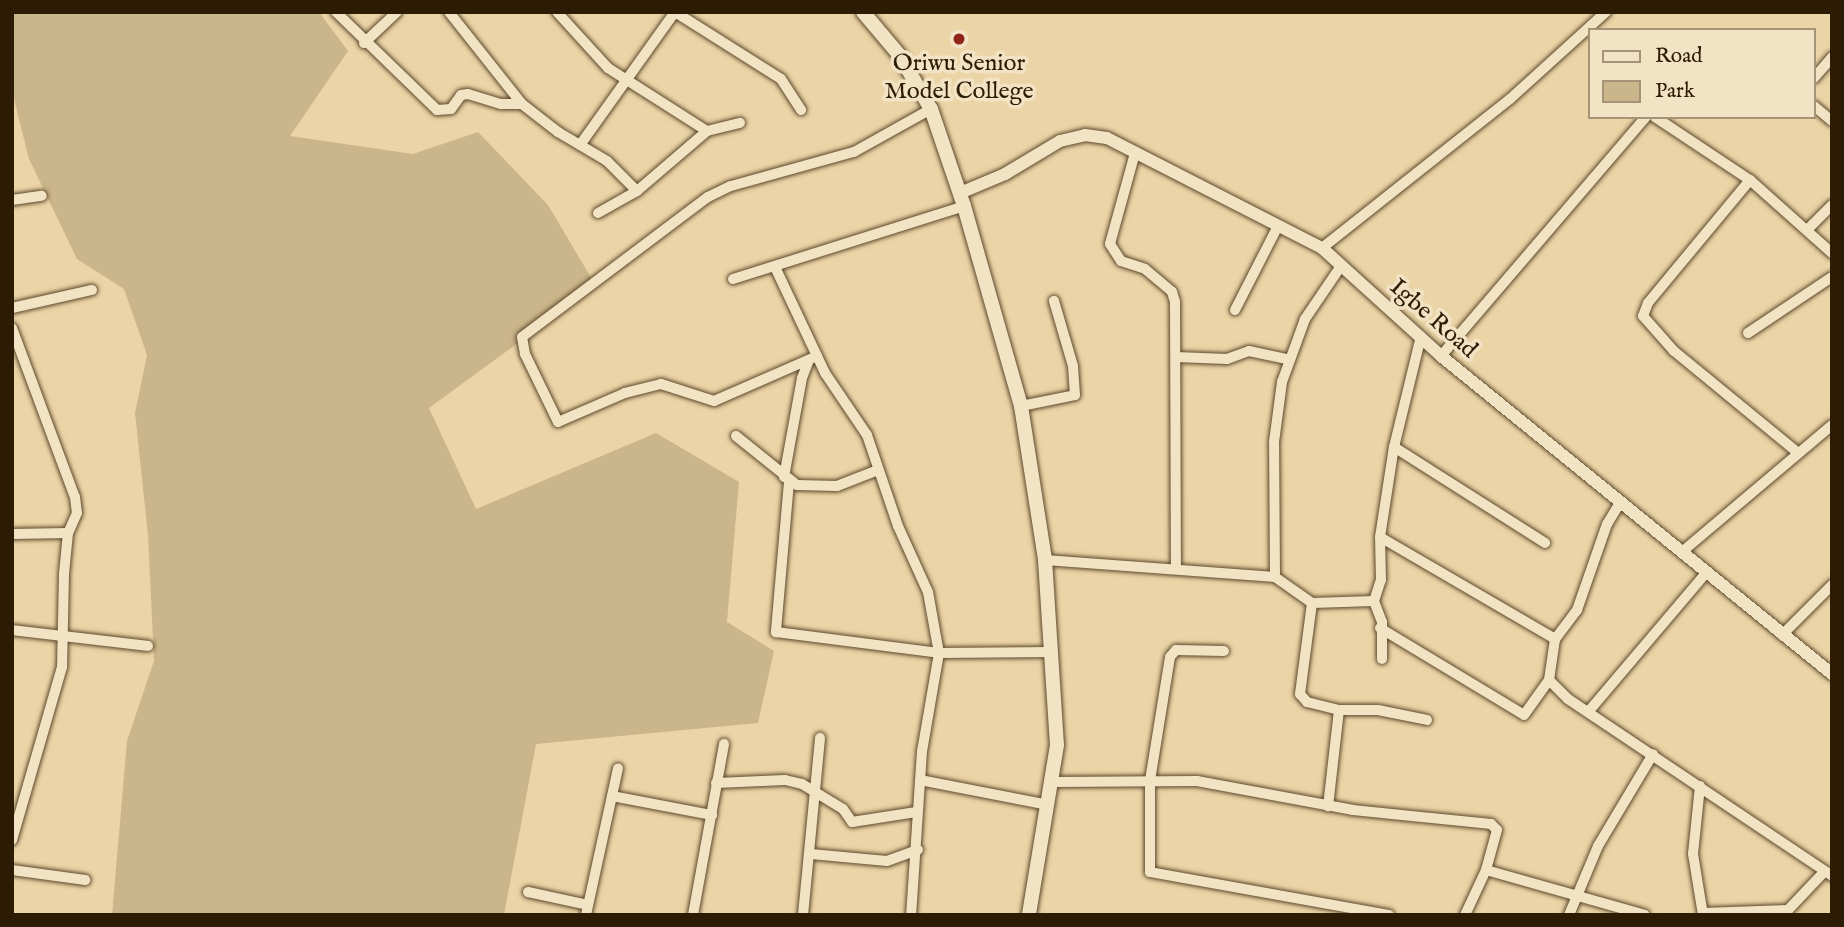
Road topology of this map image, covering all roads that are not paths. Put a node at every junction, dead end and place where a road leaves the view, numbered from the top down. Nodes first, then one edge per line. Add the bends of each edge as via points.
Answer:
1 (336, 12) edge
2 (397, 12) edge
3 (449, 12) edge
4 (557, 12) edge
5 (863, 12) edge
6 (1606, 12) edge
7 (1588, 28) edge
8 (1588, 28) edge
9 (363, 43) junction
10 (1832, 57) edge
11 (1816, 76) edge
12 (627, 80) junction
13 (522, 104) junction
14 (1816, 108) edge
15 (931, 109) junction
16 (800, 110) dead end
17 (1644, 119) edge
18 (1658, 119) edge
19 (1832, 121) edge
20 (740, 123) dead end
21 (707, 131) junction
22 (580, 145) junction
23 (1135, 153) junction
24 (1750, 180) junction
25 (637, 191) junction
26 (42, 196) dead end
27 (12, 200) edge
28 (962, 200) junction
29 (1832, 205) edge
30 (598, 213) dead end
31 (1278, 226) junction
32 (1807, 230) junction
33 (1322, 248) junction
34 (1832, 253) edge
35 (1341, 266) junction
36 (775, 267) junction
37 (1832, 277) edge
38 (733, 279) dead end
39 (92, 290) dead end
40 (1055, 301) dead end
41 (12, 308) edge
42 (1234, 310) dead end
43 (12, 328) edge
44 (1748, 333) dead end
45 (1421, 336) junction
46 (1441, 356) junction
47 (1176, 357) junction
48 (813, 358) junction
49 (1288, 359) junction
50 (1021, 406) junction
51 (1832, 425) edge
52 (736, 436) dead end
53 (1394, 447) junction
54 (1797, 452) junction
55 (878, 470) junction
56 (786, 480) junction
57 (1621, 501) junction
58 (68, 533) junction
59 (12, 534) edge
60 (1380, 537) junction
61 (1545, 543) dead end
62 (1683, 551) junction
63 (1045, 560) junction
64 (1176, 568) junction
65 (1707, 572) junction
66 (1275, 577) junction
67 (1832, 585) edge
68 (1374, 601) junction
69 (1312, 603) junction
70 (1380, 628) junction
71 (12, 630) edge
72 (65, 635) junction
73 (1782, 635) junction
74 (1555, 639) junction
75 (148, 646) dead end
76 (1224, 651) dead end
77 (1052, 652) junction
78 (939, 653) junction
79 (1382, 659) dead end
80 (1832, 674) edge
81 (1549, 680) junction
82 (1339, 710) junction
83 (1589, 711) junction
84 (1427, 720) dead end
85 (820, 738) dead end
86 (724, 744) dead end
87 (1653, 754) junction
88 (618, 768) dead end
89 (920, 780) junction
90 (1150, 781) junction
91 (1054, 782) junction
92 (716, 783) junction
93 (1700, 786) junction
94 (814, 788) junction
95 (612, 796) junction
96 (1049, 805) junction
97 (1328, 806) junction
98 (916, 812) junction
99 (712, 815) junction
100 (12, 840) edge
101 (918, 850) junction
102 (811, 854) junction
103 (12, 870) edge
104 (1486, 870) junction
105 (1828, 874) edge
106 (85, 880) dead end
107 (528, 892) dead end
108 (1576, 898) junction
109 (587, 910) edge
110 (1789, 912) edge
111 (1703, 914) edge
112 (694, 915) edge
113 (803, 915) edge
114 (911, 915) edge
115 (1029, 915) edge
116 (1389, 915) edge
117 (1465, 915) edge
118 (1569, 915) edge
119 (1645, 915) edge

1 - 9 street
2 - 9 street
3 - 13 street
4 - 12 street via 593,55
5 - 15 main road via 900,56
6 - 8 street
7 - 33 street via 1510,99
9 - 13 street via 437,110 451,109 461,95 468,94 501,104
10 - 11 street
12 - 16 street via 675,12 773,73
12 - 21 street
12 - 22 street
13 - 22 street
14 - 19 street
15 - 28 main road
15 - 48 street via 854,152 708,197 522,338 525,354 558,422 625,393 661,384 714,401
17 - 46 street
18 - 24 street
20 - 21 street
21 - 25 street
22 - 25 street via 607,161
23 - 28 street, Igbe Road via 1107,138 1071,136
23 - 31 street, Igbe Road
23 - 47 street via 1110,244 1121,261 1145,269 1172,292
24 - 32 street
24 - 54 street via 1648,303 1643,316 1674,351
25 - 30 street
26 - 27 street
28 - 36 street
28 - 50 main road
29 - 32 street
31 - 33 street, Igbe Road
31 - 42 street
32 - 34 street
33 - 35 street, Igbe Road
35 - 45 street, Igbe Road
35 - 49 street via 1305,319
36 - 38 street
36 - 48 street
37 - 44 street
39 - 41 street
40 - 50 street via 1070,353 1075,395
43 - 58 street via 75,497 77,513
45 - 46 street, Igbe Road
45 - 53 street
46 - 57 street, Igbe Road
47 - 49 street via 1227,359 1250,351
47 - 64 street
48 - 55 street via 867,435
48 - 56 street via 802,378
49 - 66 street via 1275,442
50 - 63 main road
51 - 54 street
52 - 56 street via 779,467
53 - 60 street
53 - 61 street
54 - 62 street
55 - 56 street via 837,486
55 - 78 street via 898,526 923,575
56 - 78 street via 776,632
57 - 62 street, Igbe Road
57 - 74 street via 1607,524 1577,610
58 - 59 street
58 - 72 street
60 - 68 street via 1381,580
60 - 74 street
62 - 65 street, Igbe Road
63 - 64 street
63 - 77 main road
64 - 66 street
65 - 73 street, Igbe Road
65 - 83 street
66 - 69 street
67 - 73 street
68 - 69 street
68 - 70 street
69 - 82 street via 1300,694 1307,702
70 - 79 street
70 - 81 street via 1524,715
71 - 72 street
72 - 75 street
72 - 100 street via 62,667
73 - 80 street, Igbe Road
74 - 81 street
76 - 90 street via 1172,652
77 - 78 street
77 - 91 main road via 1057,745
78 - 89 street
81 - 83 street
82 - 84 street via 1378,710
82 - 97 street
83 - 87 street
85 - 94 street
86 - 92 street
87 - 93 street
87 - 108 street via 1598,846
88 - 95 street
89 - 96 street
89 - 98 street
90 - 91 street
90 - 97 street via 1254,789
90 - 116 street via 1150,873
91 - 96 main road
92 - 94 street via 785,780
92 - 99 street
93 - 105 street
93 - 111 street via 1693,854
94 - 98 street via 843,809 852,822
94 - 102 street
95 - 99 street
95 - 109 street
96 - 115 main road
97 - 104 street via 1491,824 1497,830
98 - 101 street
99 - 112 street
101 - 102 street via 887,861
101 - 114 street
102 - 113 street
103 - 106 street
104 - 108 street
104 - 117 street
105 - 110 street
107 - 109 street
108 - 118 street
108 - 119 street
110 - 111 street

